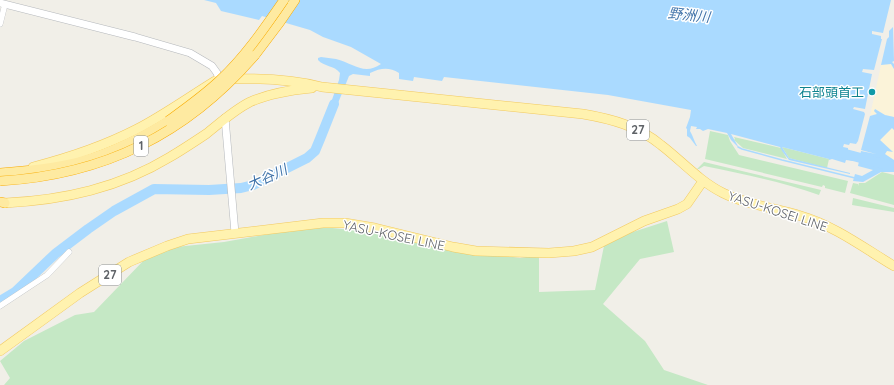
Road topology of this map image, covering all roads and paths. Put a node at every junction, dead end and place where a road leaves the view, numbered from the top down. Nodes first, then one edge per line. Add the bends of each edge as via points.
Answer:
1 (284, 0) edge
2 (295, 0) edge
3 (2, 4) edge
4 (0, 24) edge
5 (219, 79) junction
6 (326, 88) junction
7 (226, 118) junction
8 (14, 172) junction
9 (0, 173) edge
10 (0, 181) edge
11 (703, 181) junction
12 (2, 203) edge
13 (235, 233) junction
14 (69, 252) dead end
15 (894, 266) edge
16 (0, 306) edge
17 (0, 351) edge

1 - 8 highway, 1, bridge via 231,69 168,121 121,146 84,161
2 - 10 highway, 1, bridge via 255,55 234,78 198,110 154,140 77,170 47,177
3 - 4 street
3 - 5 street via 190,53 212,66
5 - 6 main road, YASU-KOSEI LINE / 27 via 260,78
5 - 8 main road via 120,138 62,159
6 - 7 main road, YASU-KOSEI LINE / 27 via 283,91 249,102
6 - 11 main road, YASU-KOSEI LINE / 27 via 607,118 643,132
7 - 12 main road, 27 via 170,158 101,188 60,198
7 - 13 street
8 - 9 highway, 1
11 - 13 main road, YASU-KOSEI LINE / 27 via 687,204 678,209 644,221 592,247 574,251 476,251 345,223 323,222
11 - 15 main road, YASU-KOSEI LINE / 27 via 723,193 750,203 820,222
13 - 17 main road, YASU-KOSEI LINE / 27 via 188,239 129,262 80,293
14 - 16 street via 47,275

